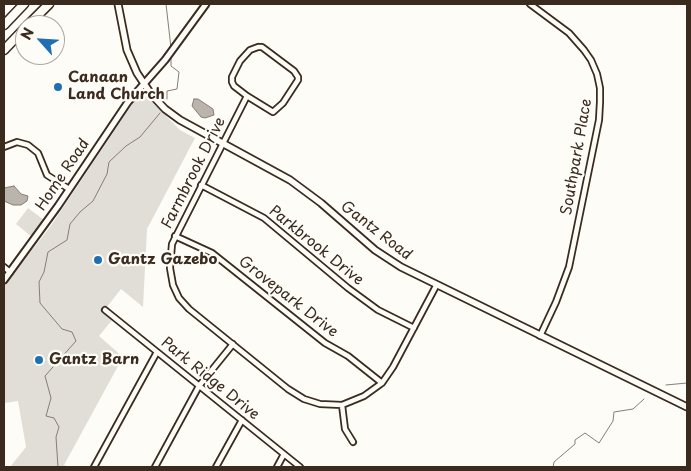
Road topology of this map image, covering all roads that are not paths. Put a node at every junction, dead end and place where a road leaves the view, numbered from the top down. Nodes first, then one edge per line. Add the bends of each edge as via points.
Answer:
1 (24, 4) edge
2 (49, 4) edge
3 (118, 4) edge
4 (206, 4) edge
5 (530, 4) edge
6 (38, 15) edge
7 (4, 25) edge
8 (15, 38) edge
9 (4, 50) edge
10 (143, 84) junction
11 (247, 96) junction
12 (223, 143) junction
13 (4, 147) edge
14 (201, 185) junction
15 (69, 190) junction
16 (175, 236) junction
17 (4, 267) edge
18 (10, 272) junction
19 (4, 280) edge
20 (436, 286) junction
21 (105, 310) dead end
22 (414, 328) junction
23 (540, 336) junction
24 (233, 344) junction
25 (157, 352) junction
26 (382, 383) junction
27 (200, 386) junction
28 (342, 405) junction
29 (687, 407) edge
30 (242, 420) junction
31 (353, 442) dead end
32 (284, 454) junction
33 (94, 467) edge
34 (155, 467) edge
35 (216, 467) edge
36 (277, 467) edge
37 (300, 467) edge

1 - 7 highway
2 - 6 highway
3 - 10 main road, Gantz Road via 128,50
4 - 10 street, Home Road via 171,53
5 - 23 street, Southpark Place via 569,33 584,50 597,74 600,88 599,120 569,267
8 - 9 highway
10 - 12 main road, Gantz Road via 172,115
10 - 15 street, Home Road via 117,116
11 - 11 street via 234,86 232,77 240,61 250,50 258,47 298,77 274,112
11 - 12 street, Farmbrook Drive
12 - 14 street, Farmbrook Drive
12 - 20 main road, Gantz Road via 290,180 385,258
13 - 15 street via 17,142 28,145 38,153 47,175
14 - 16 street, Farmbrook Drive
14 - 22 street, Parkbrook Drive via 264,218 348,288 378,310
15 - 18 street, Home Road
16 - 24 street, Farmbrook Drive via 170,268 179,298
16 - 26 street, Grovepark Drive via 212,253 325,343 348,356
17 - 18 street
18 - 19 street, Home Road
20 - 22 street
20 - 23 main road, Gantz Road
21 - 25 street, Park Ridge Drive
22 - 26 street
23 - 29 main road, Gantz Road
24 - 27 street
24 - 28 street, Farmbrook Drive via 304,399
25 - 27 street, Park Ridge Drive
25 - 33 street
26 - 28 street via 364,396
27 - 30 street, Park Ridge Drive
27 - 34 street
28 - 31 street via 345,429
30 - 32 street, Park Ridge Drive
30 - 35 street
32 - 36 street
32 - 37 street, Park Ridge Drive

